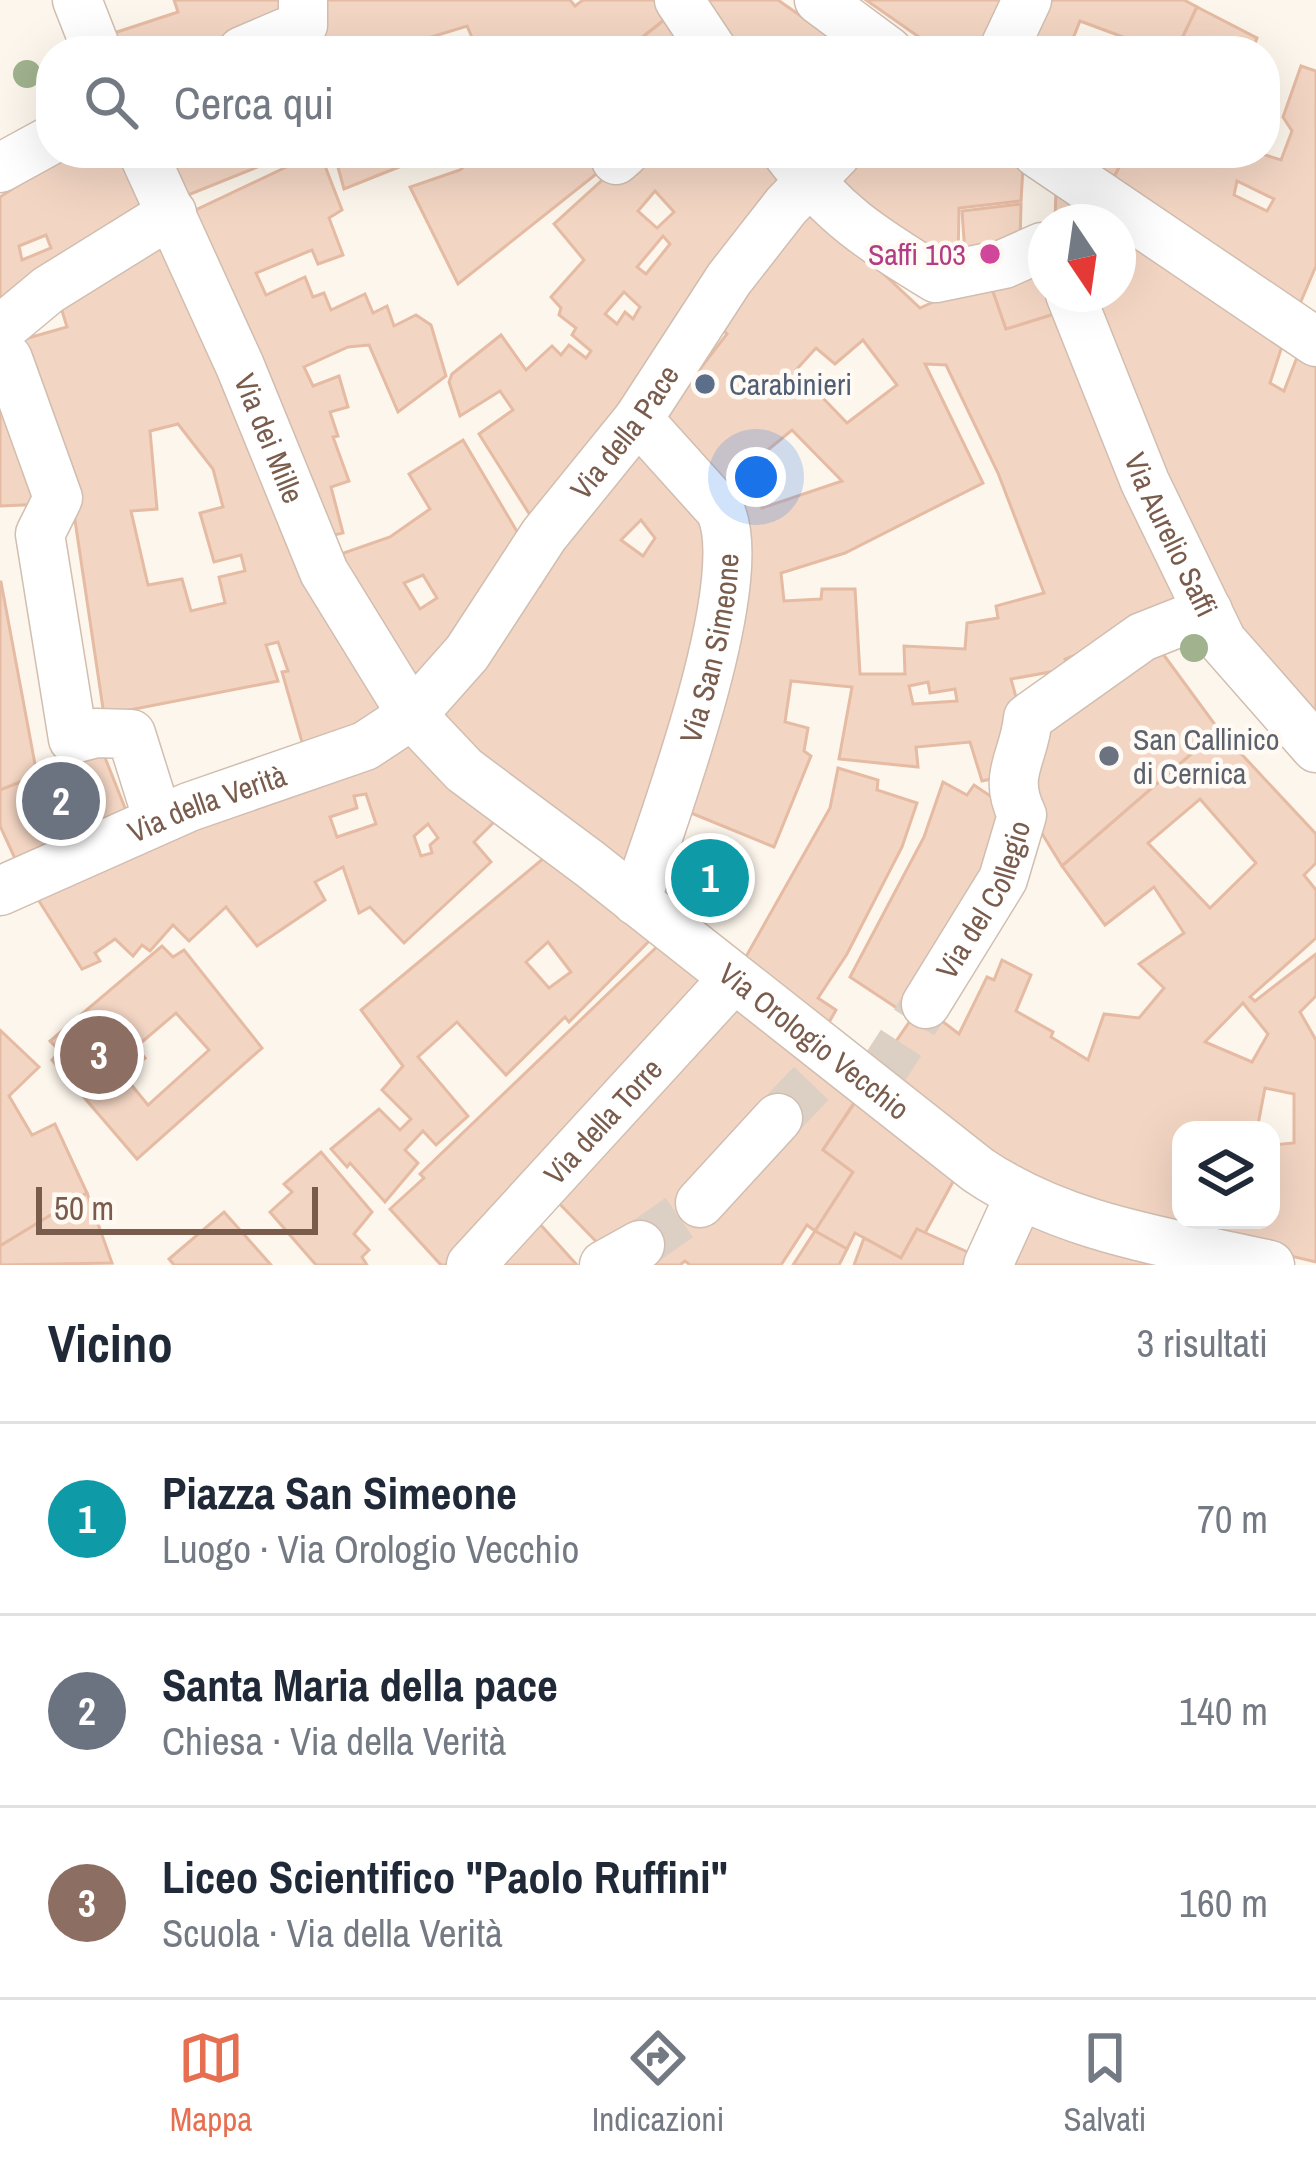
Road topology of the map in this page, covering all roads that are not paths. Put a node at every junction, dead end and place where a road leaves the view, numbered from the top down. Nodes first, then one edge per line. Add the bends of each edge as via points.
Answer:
1 (77, 0) edge
2 (679, 0) edge
3 (820, 0) edge
4 (1028, 0) edge
5 (303, 12) edge
6 (92, 36) edge
7 (265, 36) edge
8 (703, 36) edge
9 (869, 36) edge
10 (1010, 36) edge
11 (36, 148) edge
12 (0, 168) edge
13 (150, 168) edge
14 (807, 168) edge
15 (815, 168) edge
16 (1061, 168) edge
17 (172, 213) junction
18 (1028, 253) edge
19 (1077, 312) edge
20 (1311, 324) edge
21 (0, 330) edge
22 (0, 359) edge
23 (638, 419) junction
24 (1208, 611) junction
25 (412, 715) junction
26 (1316, 748) edge
27 (158, 820) junction
28 (0, 891) edge
29 (636, 901) junction
30 (734, 979) junction
31 (926, 1004) tunnel mouth
32 (778, 1118) tunnel mouth
33 (1019, 1198) junction
34 (700, 1203) tunnel mouth
35 (471, 1265) edge
36 (988, 1265) edge
37 (1270, 1265) edge

1 - 6 street
2 - 8 street
3 - 9 street
4 - 10 street
5 - 7 street
11 - 12 street
13 - 17 street, Via dei Mille
14 - 23 street, Via della Pace
15 - 18 street via 858,230 936,278
16 - 20 street
17 - 21 street via 48,290
17 - 25 street, Via dei Mille via 324,572
19 - 24 street, Via Aurelio Saffi via 1145,482
22 - 27 street via 8,358 58,498 40,534 73,740 131,734
23 - 25 street, Via della Pace via 544,535 467,653
23 - 29 street, Via San Simeone via 727,525 707,688
24 - 26 street, Via Aurelio Saffi via 1222,641
24 - 31 street, Via del Collegio via 1142,638 1028,718 1011,777 1022,815 1003,879
25 - 27 street, Via della Verità via 365,746
25 - 29 street, Via Orologio Vecchio via 464,770
27 - 28 street, Via della Verità
29 - 30 street, Via Orologio Vecchio
30 - 33 street, Via Orologio Vecchio via 830,1062 873,1085
30 - 35 street, Via della Torre
32 - 34 street
33 - 36 street
33 - 37 street, Via Orologio Vecchio via 1111,1229

